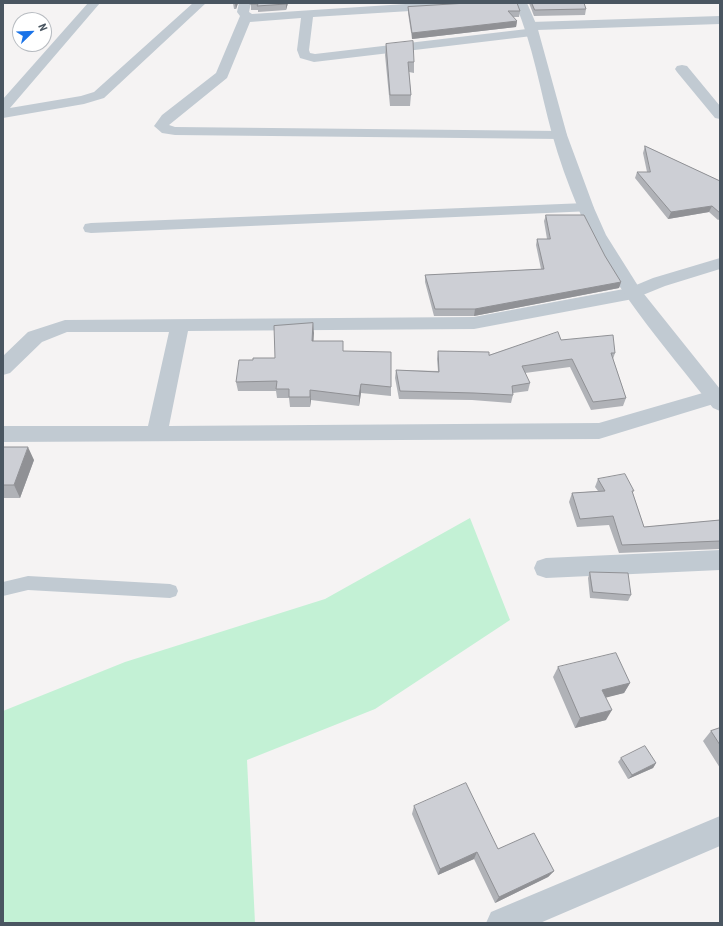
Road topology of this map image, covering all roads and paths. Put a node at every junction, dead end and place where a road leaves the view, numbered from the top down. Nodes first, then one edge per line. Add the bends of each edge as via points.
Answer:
1 (94, 3) edge
2 (200, 3) edge
3 (475, 3) edge
4 (521, 3) edge
5 (246, 10) edge
6 (307, 15) junction
7 (720, 20) edge
8 (532, 29) junction
9 (682, 69) dead end
10 (3, 108) edge
11 (3, 114) edge
12 (720, 115) edge
13 (560, 135) junction
14 (586, 208) junction
15 (91, 228) dead end
16 (720, 263) edge
17 (633, 293) junction
18 (180, 326) junction
19 (3, 368) edge
20 (718, 398) edge
21 (3, 434) edge
22 (157, 434) junction
23 (720, 560) edge
24 (546, 568) dead end
25 (3, 589) edge
26 (170, 591) dead end
27 (720, 831) edge
28 (502, 923) edge

1 - 10 street
2 - 11 street via 99,95
3 - 6 street
4 - 8 street
5 - 6 street via 250,18
5 - 13 street via 222,75 167,118 161,126 175,131
6 - 8 street via 303,50 305,55 314,58
7 - 8 street
8 - 13 street
9 - 12 street
13 - 14 street
14 - 15 street
14 - 17 street via 598,235
16 - 17 street
17 - 18 street via 474,323
17 - 20 street
18 - 19 street via 65,326 35,337
18 - 22 street
20 - 22 street via 599,431
21 - 22 street
23 - 24 street
25 - 26 lane via 28,583
27 - 28 street

